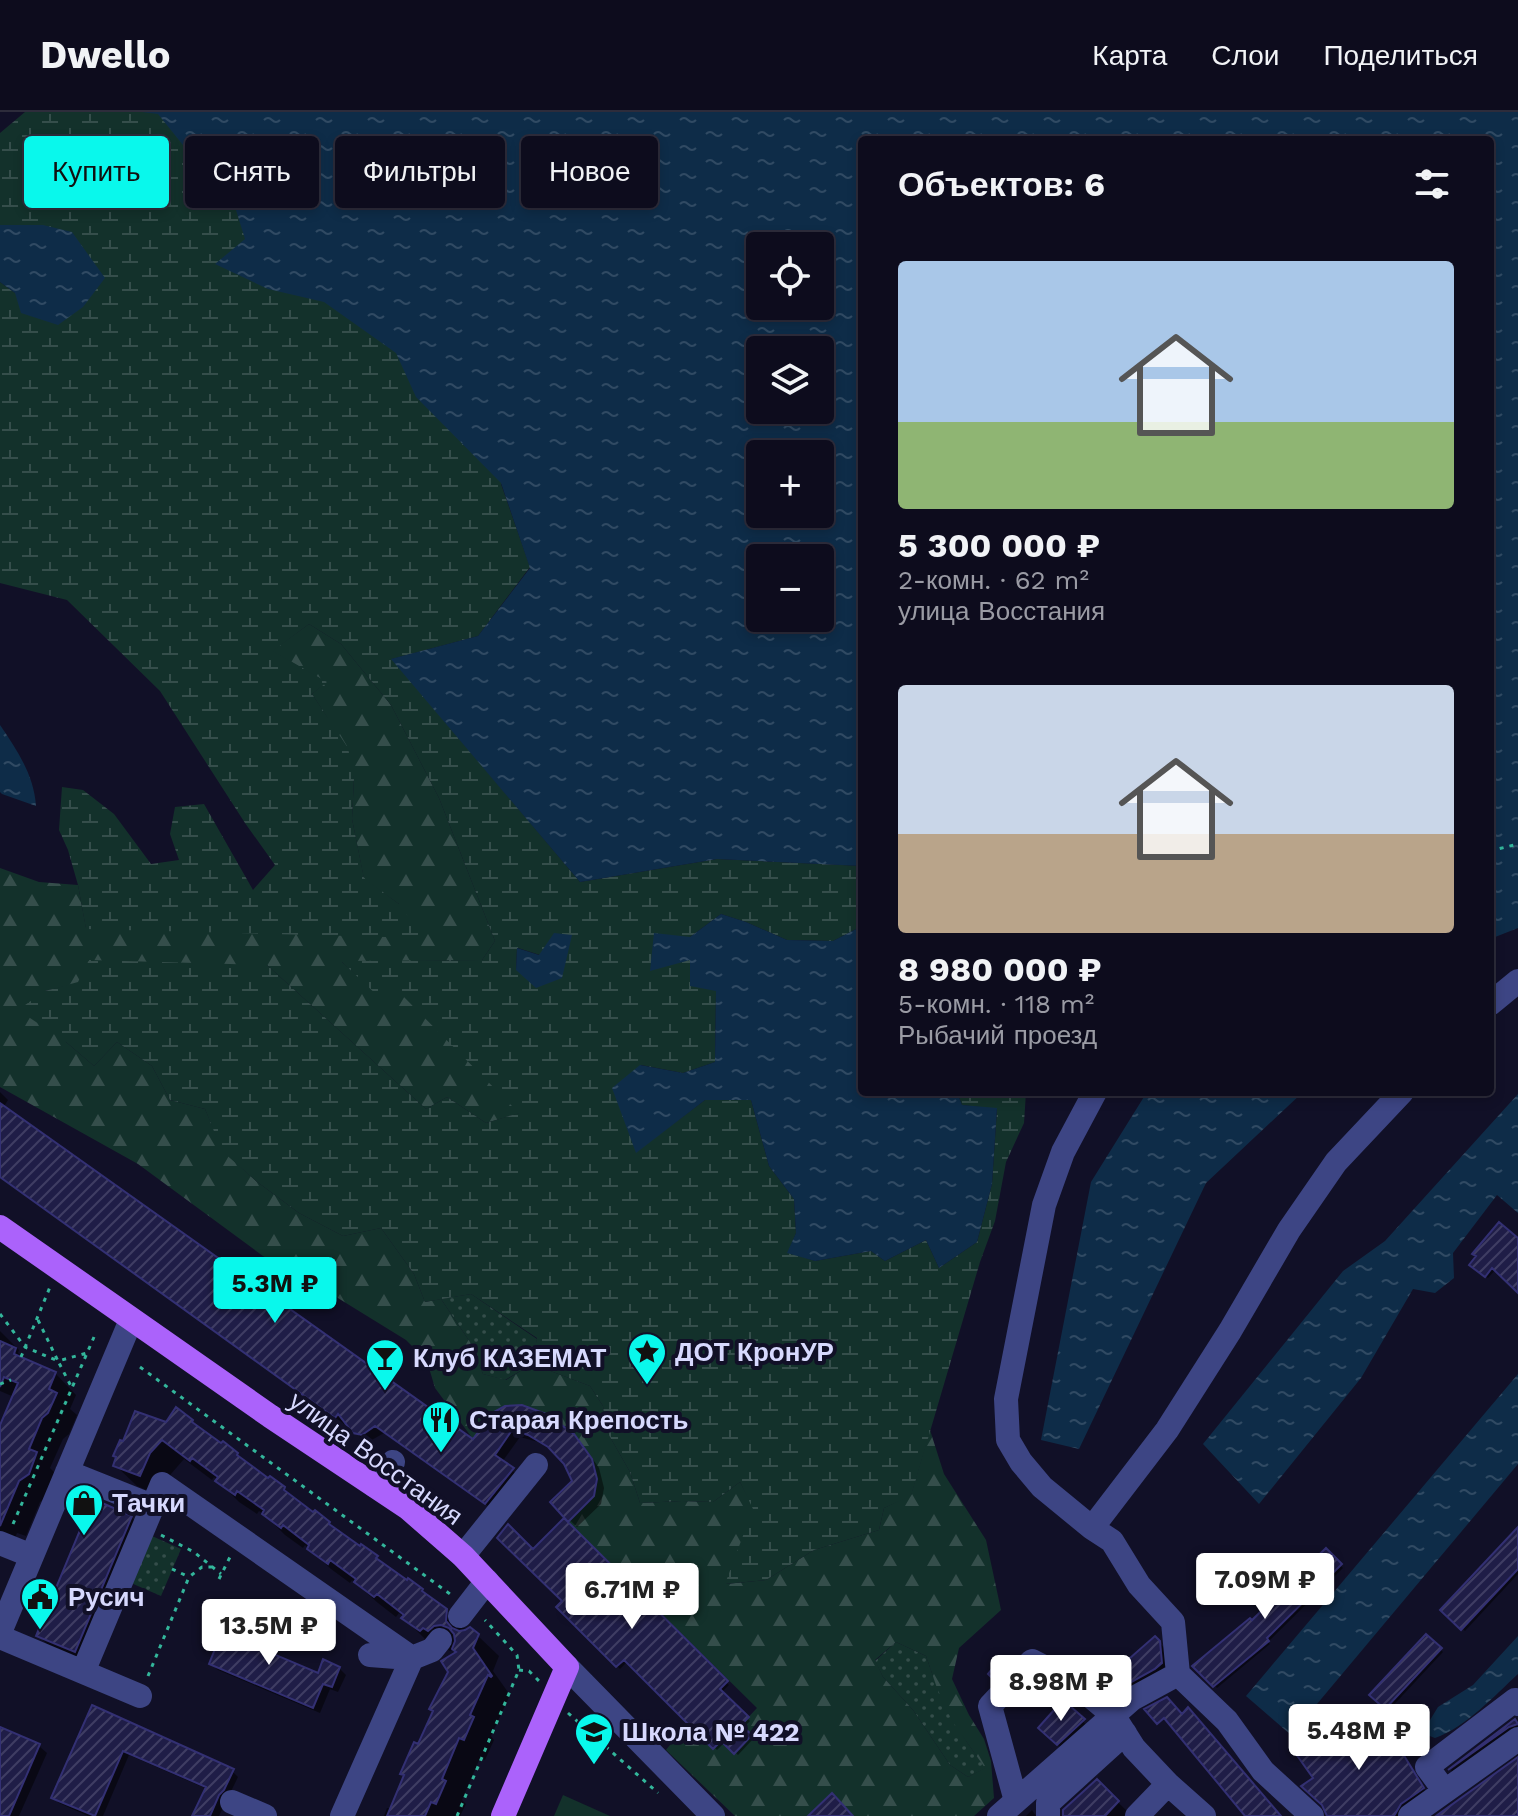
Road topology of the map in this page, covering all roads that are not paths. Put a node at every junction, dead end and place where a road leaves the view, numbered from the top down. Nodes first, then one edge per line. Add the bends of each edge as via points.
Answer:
1 (1518, 981) edge
2 (1494, 1001) edge
3 (1093, 1096) edge
4 (1398, 1096) edge
5 (0, 1227) edge
6 (131, 1320) junction
7 (393, 1462) dead end
8 (536, 1465) dead end
9 (67, 1472) junction
10 (375, 1486) junction
11 (152, 1506) junction
12 (1092, 1528) junction
13 (2, 1544) edge
14 (32, 1556) junction
15 (463, 1556) junction
16 (487, 1581) junction
17 (464, 1611) road end
18 (0, 1635) edge
19 (440, 1640) dead end
20 (370, 1655) dead end
21 (412, 1658) junction
22 (561, 1660) junction
23 (83, 1672) junction
24 (1178, 1674) junction
25 (140, 1696) road end
26 (1518, 1704) edge
27 (1119, 1724) junction
28 (1518, 1739) edge
29 (1168, 1784) junction
30 (1444, 1790) junction
31 (232, 1802) dead end
32 (1007, 1809) edge
33 (265, 1816) edge
34 (342, 1816) edge
35 (485, 1816) edge
36 (503, 1816) edge
37 (713, 1816) edge
38 (1048, 1816) edge
39 (1137, 1816) edge
40 (1204, 1816) edge
41 (1312, 1816) edge
42 (1410, 1816) edge

1 - 2 street
3 - 12 street via 1063,1152 1044,1205 1006,1399 1008,1440 1021,1462 1042,1487
4 - 12 street via 1336,1162 1167,1430
5 - 6 main road, улица Восстания
6 - 9 street
6 - 10 main road, улица Восстания
7 - 10 street
8 - 15 street
9 - 11 street
9 - 14 street
10 - 15 main road, улица Восстания
11 - 21 street via 162,1484
11 - 23 street
12 - 24 street via 1112,1541 1139,1585 1173,1622
13 - 14 street
14 - 18 street
15 - 16 main road, улица Восстания
16 - 17 street
16 - 22 main road, улица Восстания
18 - 23 street
19 - 21 street via 432,1650
20 - 21 street
21 - 34 street
22 - 35 main road
22 - 36 main road
22 - 37 street, улица Восстания
23 - 25 street
24 - 27 street via 1132,1699
24 - 41 street via 1227,1721 1263,1771
26 - 30 street via 1515,1700 1427,1767
27 - 29 street
27 - 32 street
27 - 32 street via 1075,1683 1032,1661 990,1706
27 - 38 street via 1048,1803
28 - 30 street
29 - 39 street
29 - 40 street
30 - 42 street
31 - 33 street

